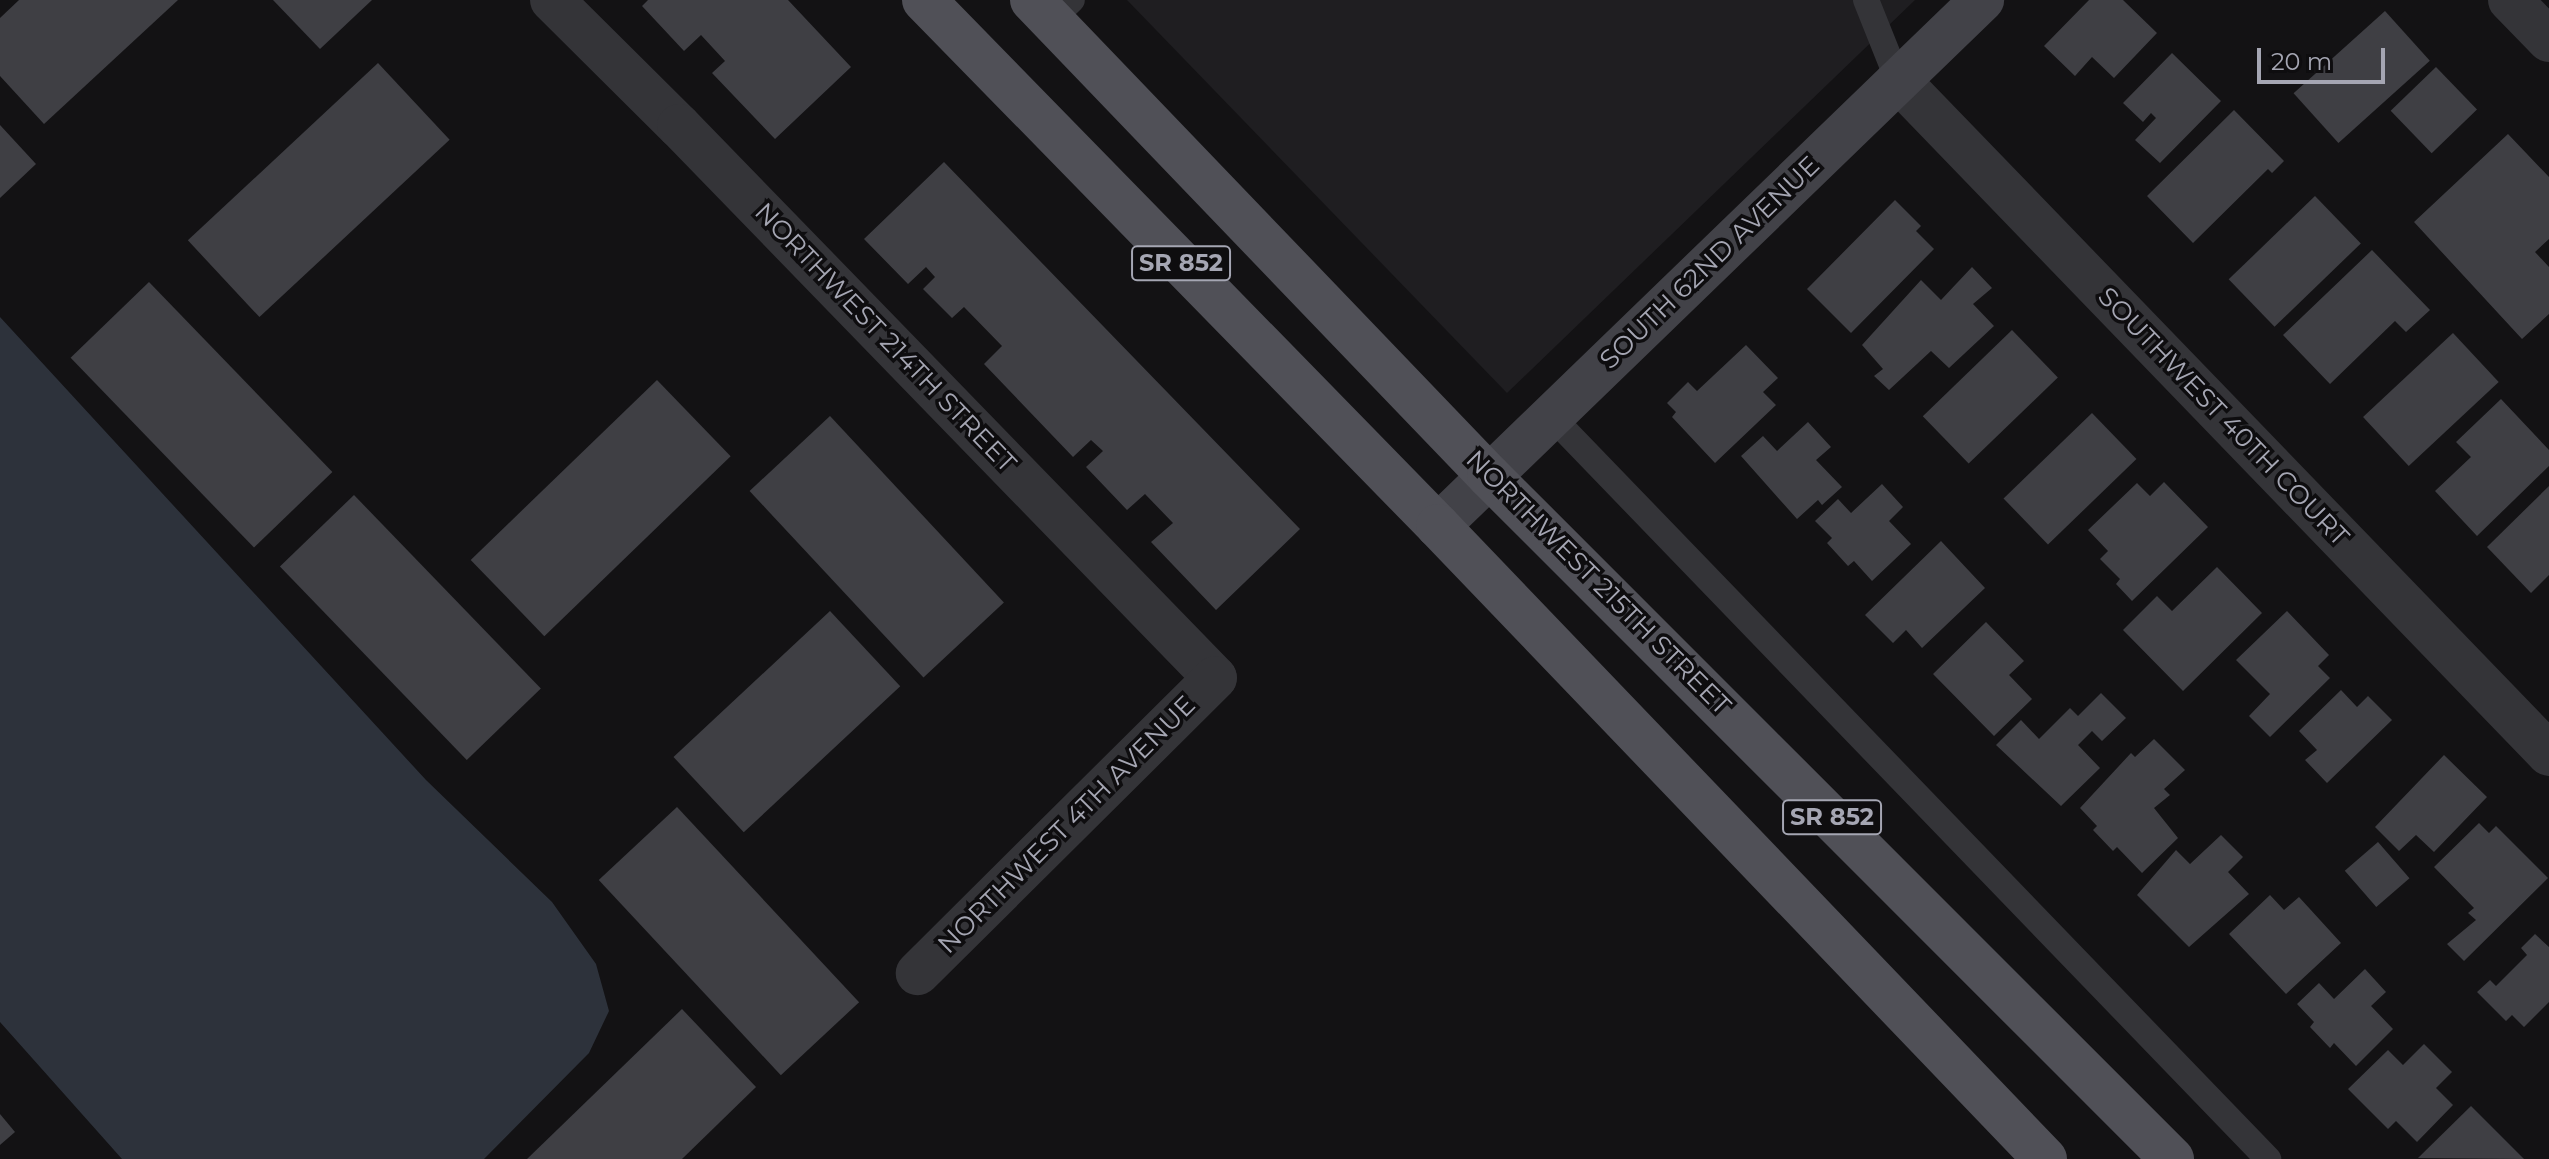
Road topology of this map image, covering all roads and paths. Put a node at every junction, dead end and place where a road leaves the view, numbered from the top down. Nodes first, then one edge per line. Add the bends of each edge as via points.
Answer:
1 (552, 0) edge
2 (924, 0) edge
3 (1866, 0) edge
4 (1982, 0) edge
5 (2510, 0) edge
6 (1052, 7) edge
7 (2549, 40) edge
8 (1898, 80) junction
9 (1551, 416) junction
10 (1489, 476) junction
11 (1438, 526) junction
12 (1215, 678) joint
13 (2549, 754) edge
14 (918, 973) dead end
15 (2045, 1159) edge
16 (2172, 1159) edge
17 (2268, 1159) edge

1 - 12 street, NORTHWEST 214TH STREET
2 - 11 main road, SR 852
3 - 8 lane
4 - 8 street, SOUTH 62ND AVENUE
5 - 7 street
6 - 10 main road, NORTHWEST 215TH STREET / SR 852
8 - 9 street, SOUTH 62ND AVENUE
8 - 13 street, SOUTHWEST 40TH COURT
9 - 10 street, SOUTH 62ND AVENUE
9 - 17 lane
10 - 11 street, SOUTH 62ND AVENUE
10 - 16 main road, NORTHWEST 215TH STREET / SR 852
11 - 15 main road, SR 852
12 - 14 street, NORTHWEST 4TH AVENUE

